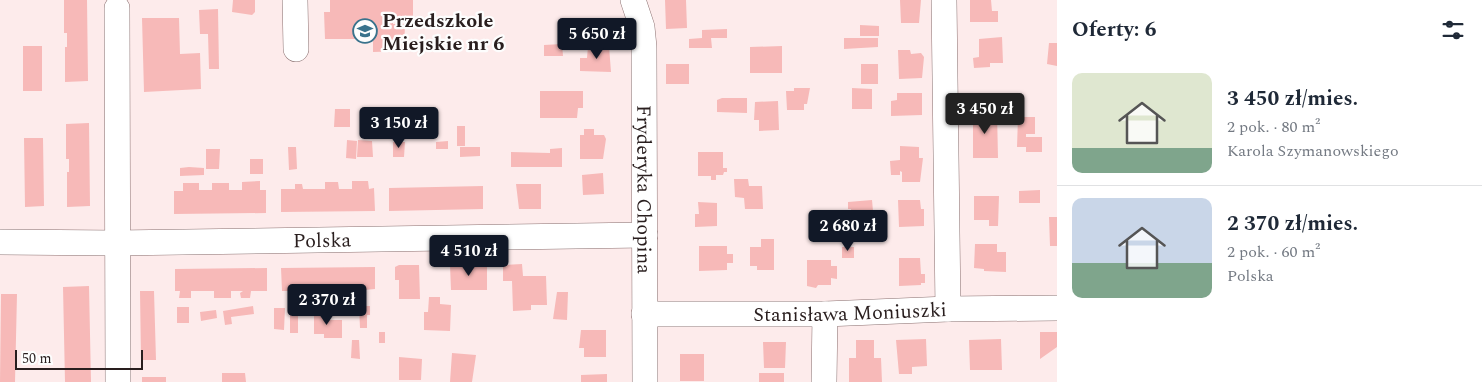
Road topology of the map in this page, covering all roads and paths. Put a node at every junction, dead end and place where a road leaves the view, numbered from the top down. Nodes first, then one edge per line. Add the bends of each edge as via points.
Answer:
1 (295, 0) edge
2 (633, 0) edge
3 (944, 0) edge
4 (117, 8) dead end
5 (296, 49) dead end
6 (645, 235) junction
7 (0, 242) edge
8 (116, 244) junction
9 (1057, 308) edge
10 (948, 309) junction
11 (644, 314) junction
12 (825, 314) junction
13 (118, 382) edge
14 (645, 382) edge
15 (824, 382) edge

1 - 5 street
2 - 6 street, Fryderyka Chopina via 642,26 644,47
3 - 10 street
4 - 8 street
6 - 8 street, Polska
6 - 11 street, Fryderyka Chopina
7 - 8 street, Polska
8 - 13 street
9 - 10 street, Stanisława Moniuszki
10 - 12 street, Stanisława Moniuszki
11 - 12 street, Stanisława Moniuszki
11 - 14 street, Fryderyka Chopina
12 - 15 street

